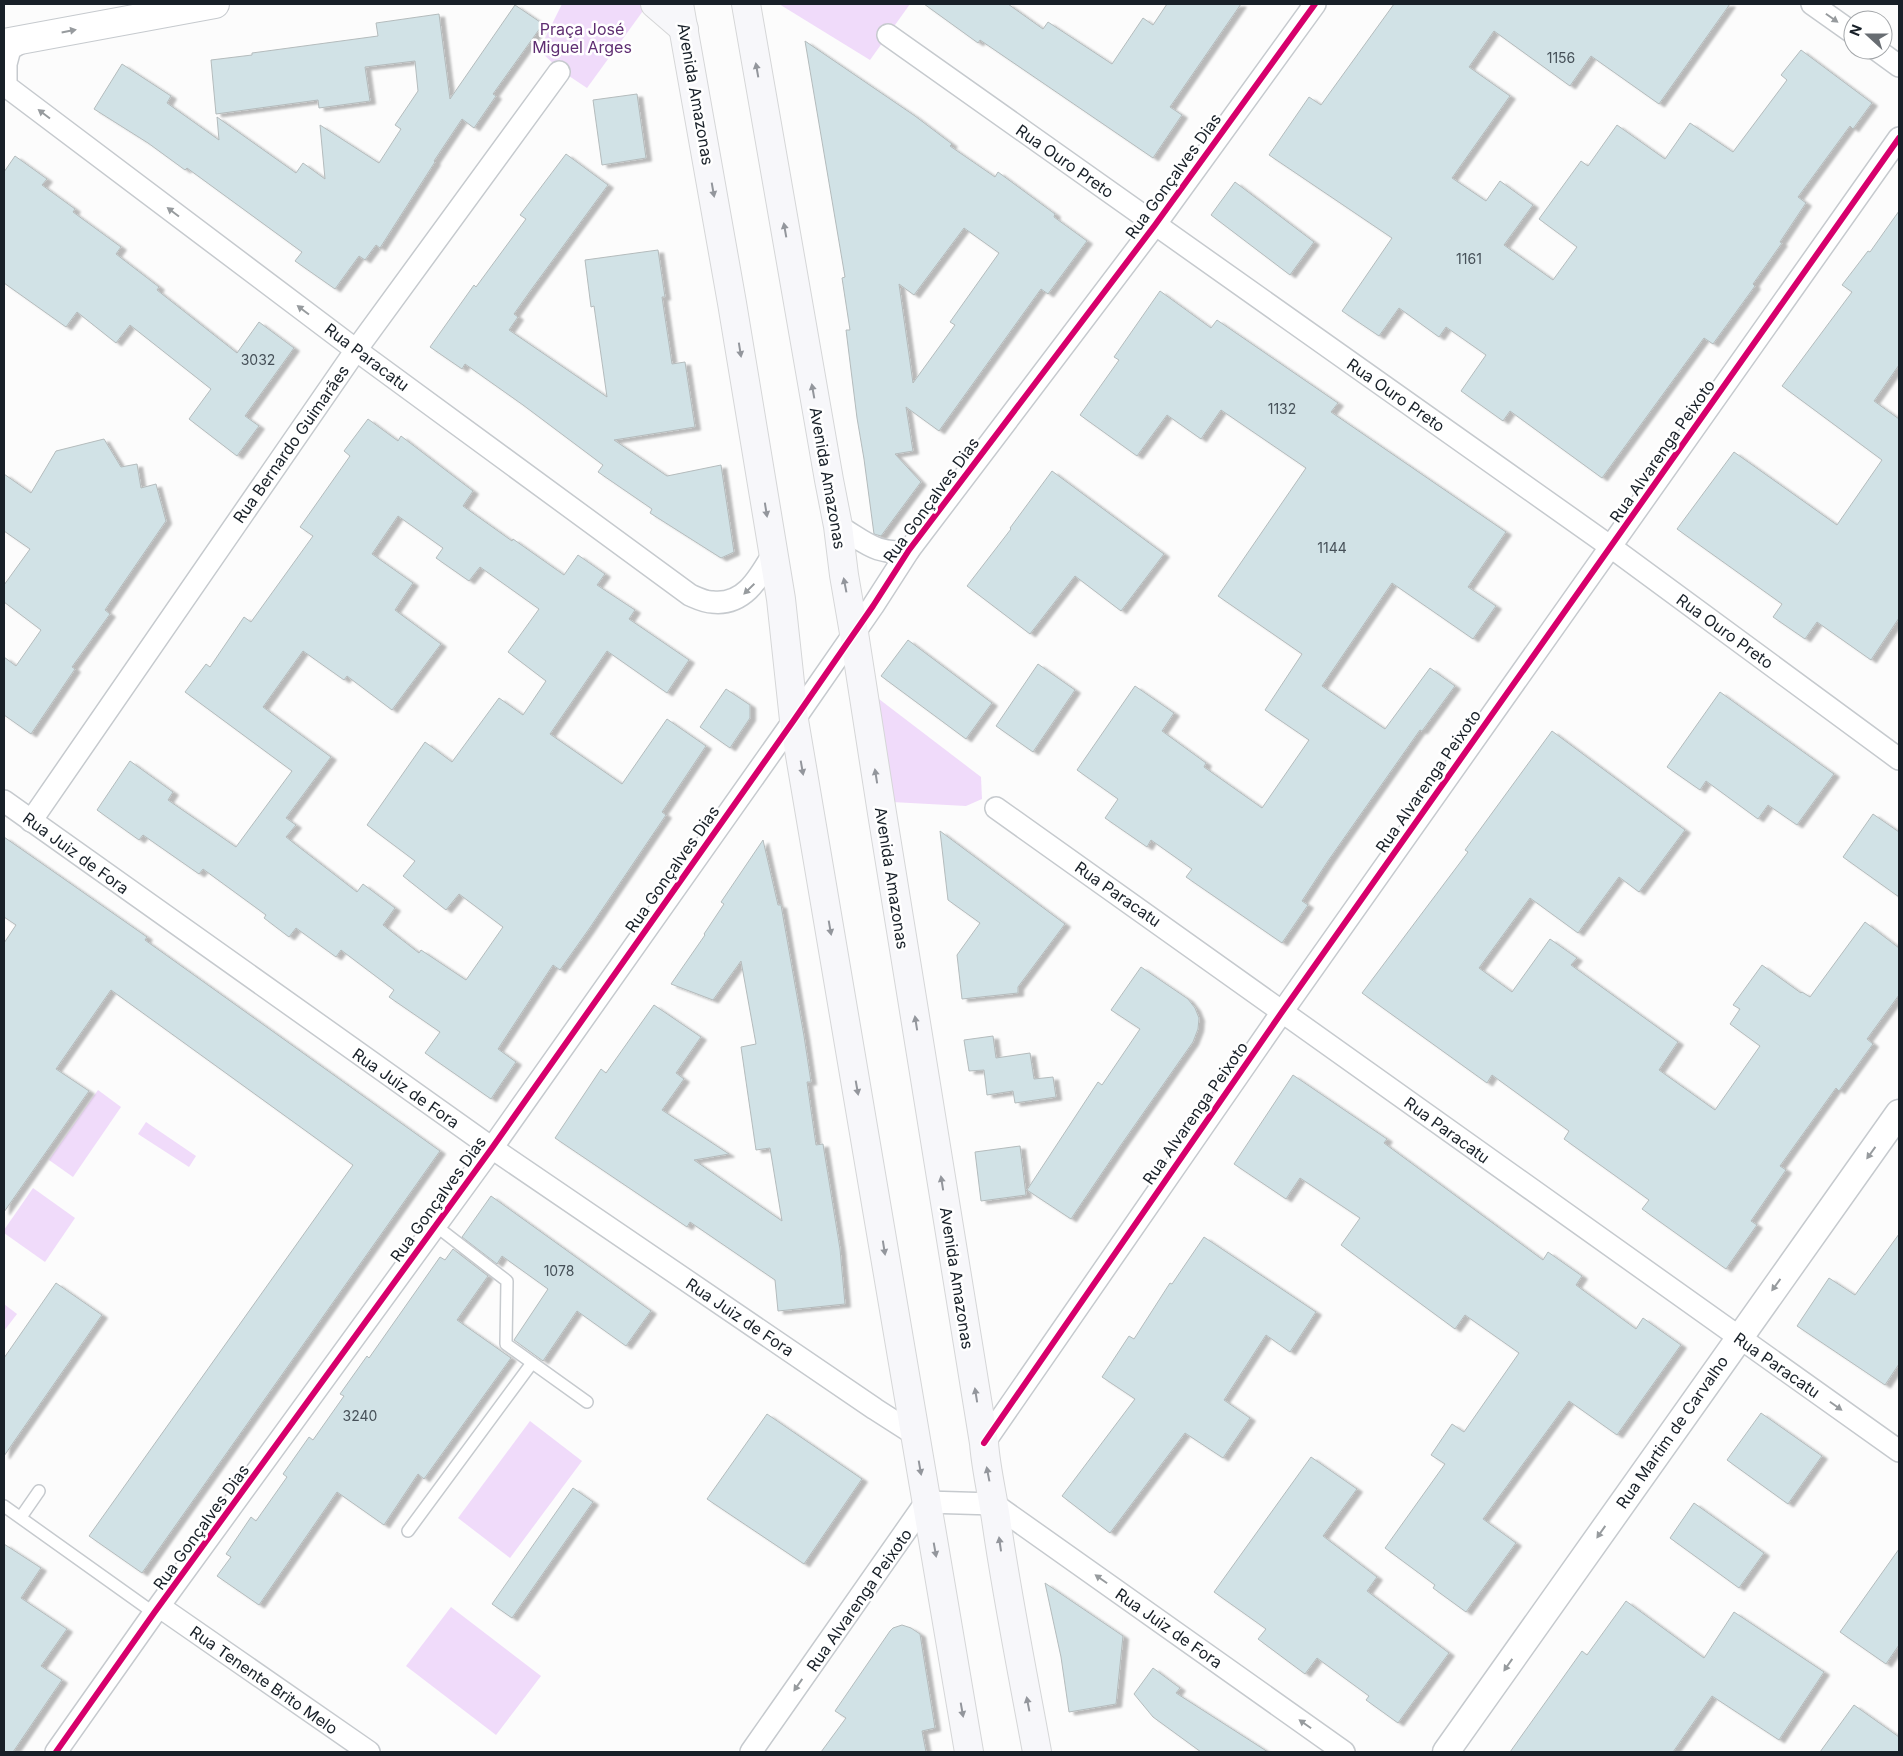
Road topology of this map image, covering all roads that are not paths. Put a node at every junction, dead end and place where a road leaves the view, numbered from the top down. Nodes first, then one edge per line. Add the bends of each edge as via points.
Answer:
1 (215, 4) edge
2 (655, 4) edge
3 (746, 4) edge
4 (1315, 4) edge
5 (1812, 4) edge
6 (682, 16) edge
7 (1843, 26) edge
8 (888, 35) dead end
9 (15, 41) edge
10 (559, 72) dead end
11 (1899, 138) edge
12 (1156, 225) junction
13 (356, 350) junction
14 (838, 526) junction
15 (1612, 547) junction
16 (909, 550) junction
17 (772, 554) junction
18 (854, 633) junction
19 (794, 720) junction
20 (1899, 759) edge
21 (4, 801) edge
22 (996, 808) dead end
23 (31, 821) junction
24 (1282, 1012) junction
25 (1899, 1114) edge
26 (492, 1148) junction
27 (436, 1226) junction
28 (1739, 1337) junction
29 (532, 1363) junction
30 (587, 1402) dead end
31 (914, 1434) junction
32 (984, 1443) junction
33 (1899, 1451) edge
34 (39, 1491) dead end
35 (926, 1502) junction
36 (994, 1504) junction
37 (4, 1506) edge
38 (21, 1517) junction
39 (408, 1531) dead end
40 (157, 1610) junction
41 (56, 1752) edge
42 (369, 1752) edge
43 (751, 1752) edge
44 (969, 1752) edge
45 (1037, 1752) edge
46 (1344, 1752) edge
47 (1446, 1752) edge

9 -> 1 main road
2 - 6 main road
14 -> 3 main road, Avenida Amazonas
4 - 12 street, Rua Gonçalves Dias
5 -> 7 street
6 -> 17 main road, Avenida Amazonas
8 - 12 street, Rua Ouro Preto
13 -> 9 street, Rua Paracatu via 6,86 6,64
10 - 13 street, Rua Bernardo Guimarães
11 - 15 street, Rua Alvarenga Peixoto
12 - 15 street, Rua Ouro Preto
12 - 16 street, Rua Gonçalves Dias
17 -> 13 street, Rua Paracatu via 758,580 742,596 726,603 690,595
13 - 23 street, Rua Bernardo Guimarães
14 - 16 street, Rua Gonçalves Dias via 882,551
18 -> 14 main road, Avenida Amazonas
15 - 20 street, Rua Ouro Preto
15 - 24 street, Rua Alvarenga Peixoto
16 - 18 street, Rua Gonçalves Dias
17 - 19 main road, Avenida Amazonas via 784,619
18 - 19 street, Rua Gonçalves Dias
32 -> 18 main road, Avenida Amazonas
19 - 26 street, Rua Gonçalves Dias
19 -> 31 main road, Avenida Amazonas
21 - 23 street, Rua Juiz de Fora
22 - 24 street, Rua Paracatu
23 - 26 street, Rua Juiz de Fora
24 - 28 street, Rua Paracatu
24 - 32 street, Rua Alvarenga Peixoto
25 -> 28 street, Rua Martim de Carvalho
26 - 27 street, Rua Gonçalves Dias
26 - 31 street, Rua Juiz de Fora
27 - 29 lane via 507,1281 506,1344
27 - 40 street, Rua Gonçalves Dias
28 -> 33 street, Rua Paracatu
28 -> 47 street, Rua Martim de Carvalho
29 - 30 lane
29 - 39 lane
31 -> 35 main road, Avenida Amazonas
36 -> 32 main road, Avenida Amazonas
34 - 38 lane
35 - 36 street
35 -> 43 street, Rua Alvarenga Peixoto
35 -> 44 main road, Avenida Amazonas
45 -> 36 main road, Avenida Amazonas
46 -> 36 street, Rua Juiz de Fora
37 - 38 lane
38 - 40 lane
40 - 41 street, Rua Gonçalves Dias
40 - 42 street, Rua Tenente Brito Melo

